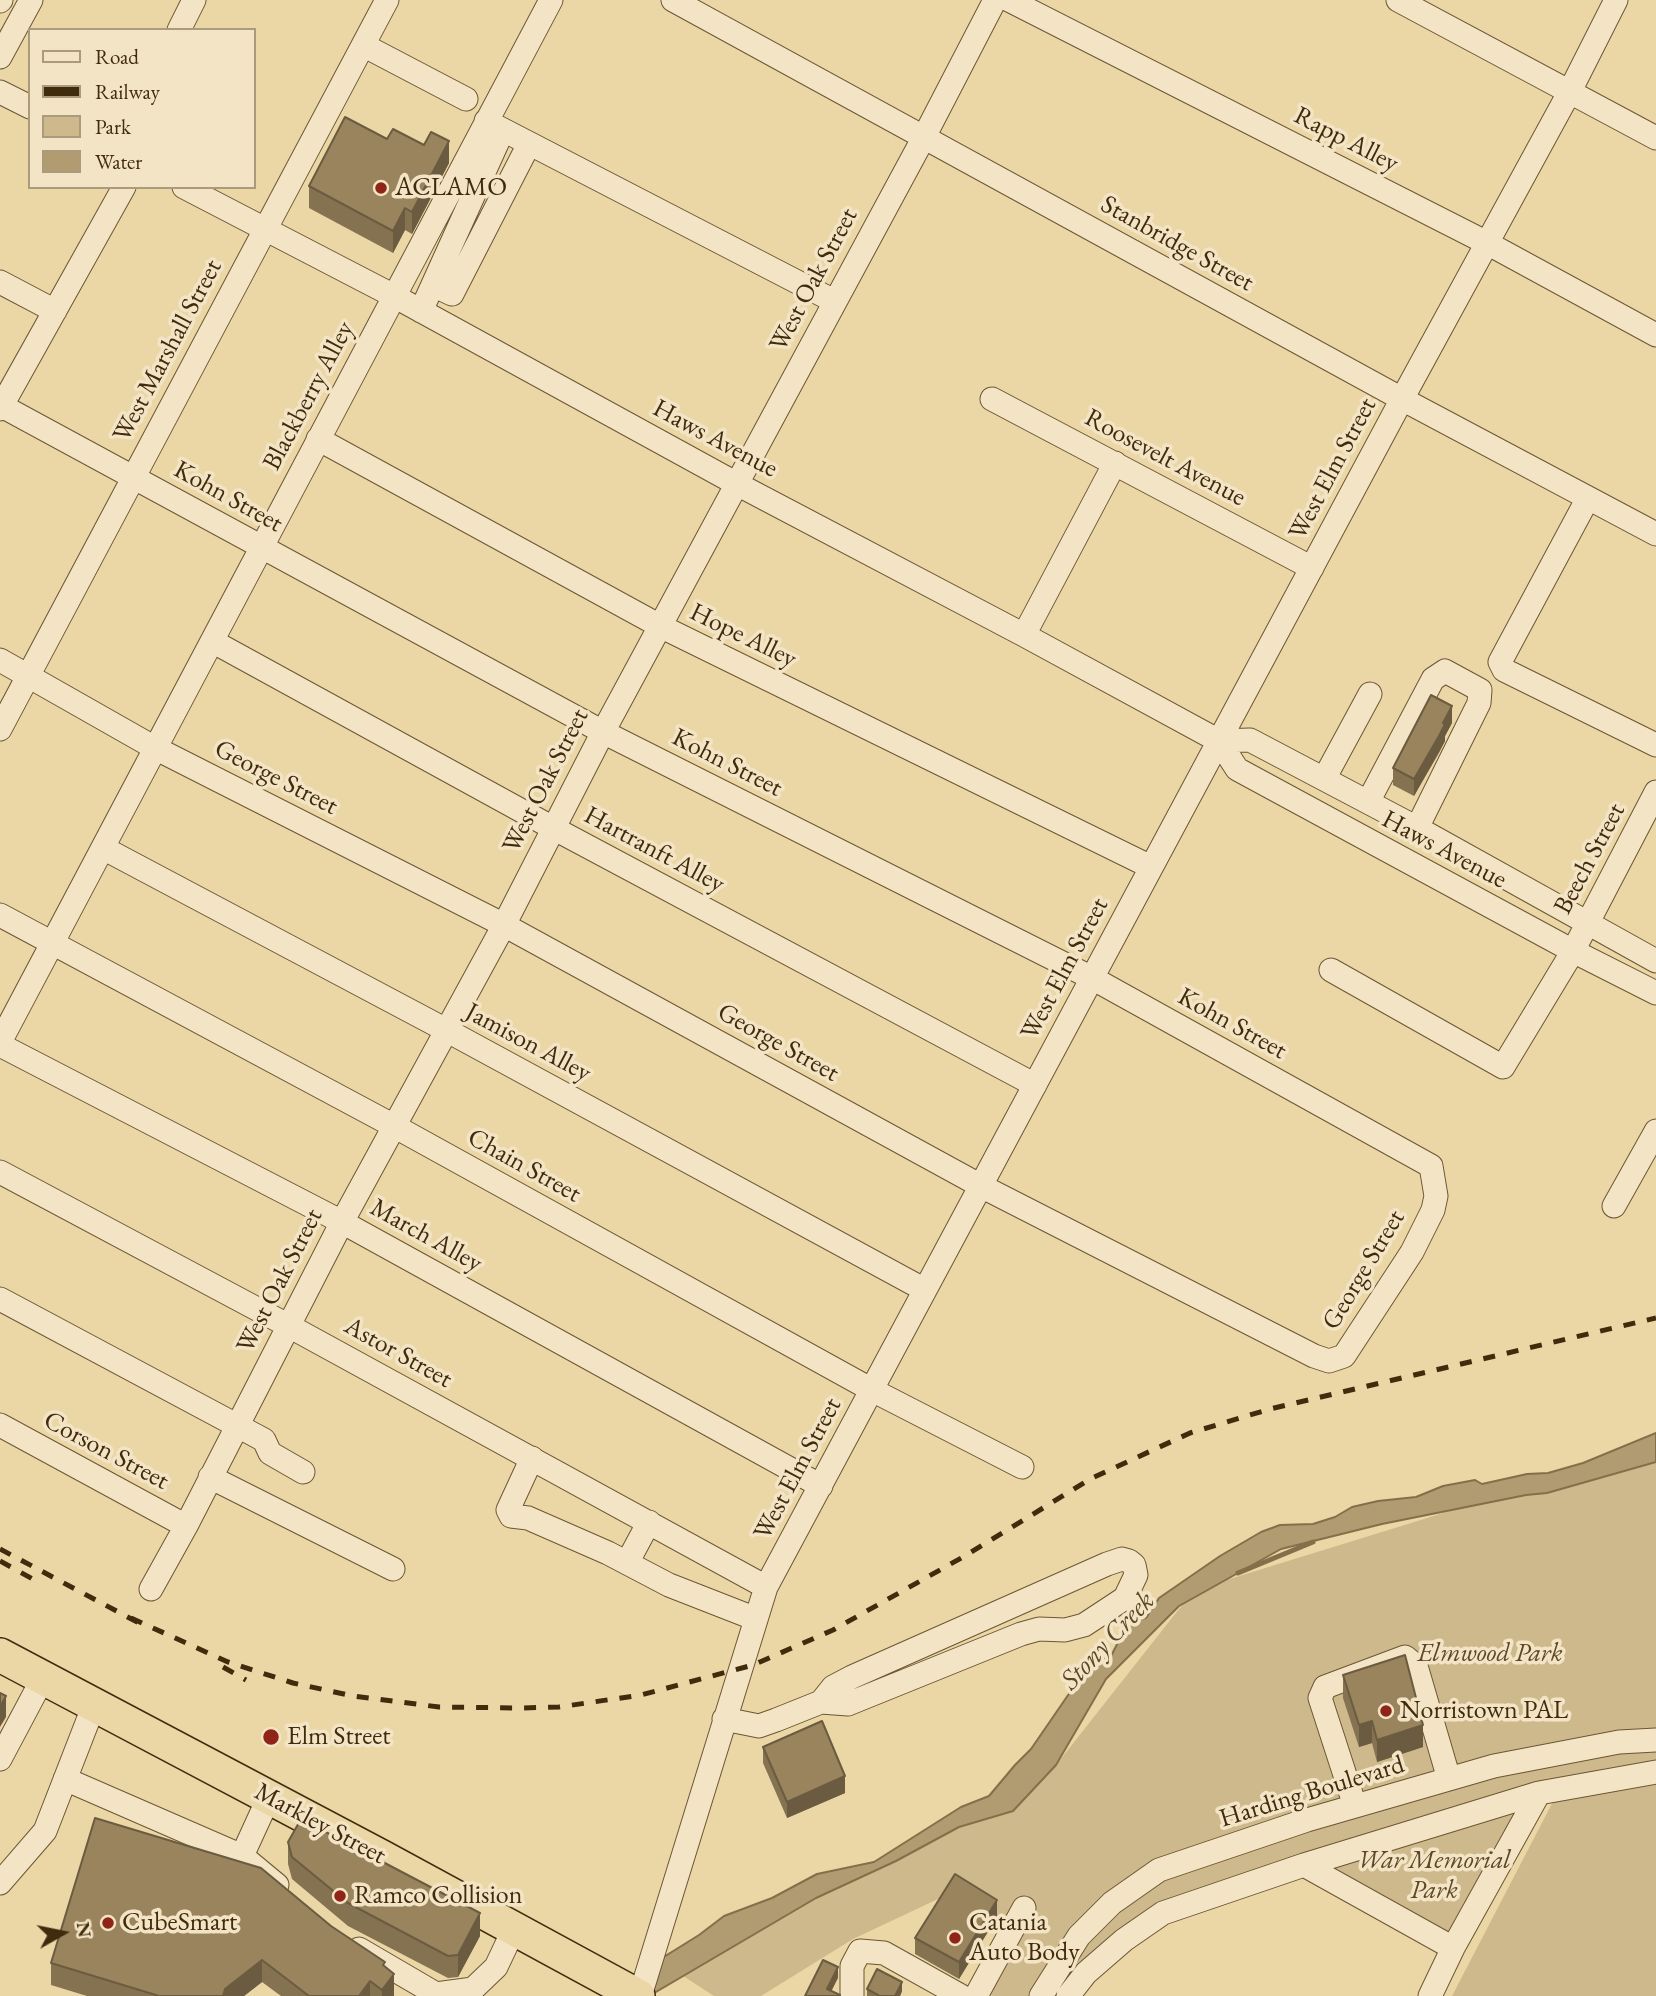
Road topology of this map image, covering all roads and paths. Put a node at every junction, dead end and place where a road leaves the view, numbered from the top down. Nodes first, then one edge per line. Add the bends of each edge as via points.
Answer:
1 (31, 0) edge
2 (194, 0) edge
3 (387, 0) edge
4 (551, 0) edge
5 (673, 0) edge
6 (995, 0) edge
7 (1009, 0) edge
8 (1398, 0) edge
9 (1616, 0) edge
10 (180, 28) edge
11 (363, 45) junction
12 (0, 57) edge
13 (1570, 91) junction
14 (0, 92) edge
15 (466, 99) dead end
16 (28, 106) edge
17 (495, 126) junction
18 (924, 137) junction
19 (1656, 138) edge
20 (529, 144) junction
21 (123, 189) edge
22 (188, 189) edge
23 (265, 229) junction
24 (1487, 243) junction
25 (0, 282) edge
26 (433, 285) junction
27 (394, 296) junction
28 (834, 301) junction
29 (55, 311) junction
30 (421, 311) junction
31 (1656, 335) edge
32 (992, 399) dead end
33 (1402, 399) junction
34 (1, 407) edge
35 (318, 439) junction
36 (1115, 463) junction
37 (133, 476) junction
38 (737, 484) junction
39 (1588, 498) junction
40 (1656, 534) edge
41 (261, 547) junction
42 (1312, 568) junction
43 (660, 626) junction
44 (1024, 635) junction
45 (212, 641) junction
46 (0, 660) edge
47 (29, 676) junction
48 (1370, 694) dead end
49 (0, 729) edge
50 (603, 732) junction
51 (1219, 741) junction
52 (1656, 746) edge
53 (155, 748) junction
54 (1325, 779) junction
55 (1656, 792) edge
56 (1368, 802) junction
57 (1406, 823) junction
58 (553, 828) junction
59 (1380, 847) junction
60 (103, 848) junction
61 (1151, 867) junction
62 (0, 915) edge
63 (1588, 923) junction
64 (504, 925) junction
65 (52, 944) junction
66 (1573, 951) junction
67 (1656, 961) edge
68 (1331, 970) dead end
69 (1092, 978) junction
70 (1656, 993) edge
71 (446, 1030) junction
72 (0, 1044) edge
73 (1035, 1085) junction
74 (394, 1126) junction
75 (1656, 1131) edge
76 (1431, 1166) joint
77 (0, 1172) edge
78 (981, 1186) junction
79 (1614, 1206) dead end
80 (342, 1222) junction
81 (925, 1290) junction
82 (0, 1299) edge
83 (289, 1326) junction
84 (872, 1391) junction
85 (237, 1426) junction
86 (3, 1434) edge
87 (532, 1458) junction
88 (1022, 1467) dead end
89 (303, 1472) dead end
90 (211, 1477) junction
91 (821, 1486) junction
92 (649, 1522) junction
93 (186, 1526) junction
94 (628, 1563) junction
95 (393, 1569) dead end
96 (766, 1587) junction
97 (150, 1589) dead end
98 (756, 1619) junction
99 (0, 1655) edge
100 (43, 1678) junction
101 (821, 1702) junction
102 (94, 1705) junction
103 (724, 1719) junction
104 (1656, 1740) edge
105 (0, 1759) edge
106 (1656, 1772) edge
107 (65, 1779) junction
108 (1449, 1779) junction
109 (1539, 1793) junction
110 (269, 1797) junction
111 (1355, 1806) junction
112 (242, 1856) junction
113 (1304, 1865) junction
114 (0, 1883) edge
115 (291, 1896) edge
116 (1024, 1908) dead end
117 (514, 1930) junction
118 (340, 1937) edge
119 (1453, 1948) junction
120 (435, 1995) edge
121 (639, 1996) edge
122 (852, 1996) edge
123 (961, 1996) edge
124 (976, 1996) edge
125 (1041, 1996) edge
126 (1068, 1996) edge
127 (1430, 1996) edge

1 - 12 street
2 - 10 street
3 - 11 street, West Marshall Street
4 - 17 street, Blackberry Alley
5 - 18 street, Stanbridge Street
6 - 18 street, West Oak Street
7 - 24 street, Rapp Alley
8 - 13 street
9 - 13 street, West Elm Street
11 - 15 street
11 - 23 street, West Marshall Street
13 - 19 street
13 - 24 street, West Elm Street
14 - 16 street
17 - 20 street
17 - 26 street
17 - 27 street, Blackberry Alley
18 - 28 street, West Oak Street
18 - 33 street, Stanbridge Street
20 - 26 street via 452,294
20 - 28 street
21 - 29 street
22 - 23 street, Haws Avenue
23 - 27 street, Haws Avenue
23 - 37 street, West Marshall Street
24 - 31 street, Rapp Alley
24 - 33 street, West Elm Street
25 - 29 street
26 - 30 street
27 - 30 street, Haws Avenue
27 - 35 street, Blackberry Alley
28 - 38 street, West Oak Street
29 - 34 street
30 - 38 street, Haws Avenue
32 - 36 street, Roosevelt Avenue
33 - 39 street, Stanbridge Street
33 - 42 street, West Elm Street
34 - 37 street, Kohn Street
35 - 41 street, Blackberry Alley
35 - 43 street, Hope Alley
36 - 42 street, Roosevelt Avenue
36 - 44 street
37 - 41 street, Kohn Street
37 - 47 street, West Marshall Street
38 - 43 street, West Oak Street
38 - 44 street, Haws Avenue
39 - 40 street, Stanbridge Street
39 - 52 street via 1500,662 1504,670
41 - 45 street, Blackberry Alley
41 - 50 street, Kohn Street
42 - 51 street, West Elm Street
43 - 50 street, West Oak Street
43 - 61 street, Hope Alley
44 - 51 street, Haws Avenue
45 - 53 street, Blackberry Alley
45 - 58 street, Hartranft Alley
46 - 47 street, George Street
47 - 49 street, West Marshall Street
47 - 53 street, George Street
48 - 54 street
50 - 58 street, West Oak Street
50 - 69 street, Kohn Street
51 - 54 street, Haws Avenue via 1250,740
51 - 59 street, Haws Avenue via 1237,769
51 - 61 street, West Elm Street
53 - 60 street, Blackberry Alley
53 - 64 street, George Street
54 - 56 street, Haws Avenue
55 - 63 street, Beech Street
56 - 57 street, Haws Avenue
56 - 57 street via 1433,679 1445,671 1468,683 1480,690 1479,704
57 - 59 street
57 - 63 street, Haws Avenue
58 - 64 street, West Oak Street
58 - 73 street, Hartranft Alley
59 - 66 street, Haws Avenue
60 - 65 street, Blackberry Alley
60 - 71 street, Jamison Alley
61 - 69 street, West Elm Street
62 - 65 street, Chain Street
63 - 66 street, Beech Street
63 - 67 street, Haws Avenue
64 - 71 street, West Oak Street
64 - 78 street, George Street
65 - 72 street, Blackberry Alley
65 - 74 street, Chain Street
66 - 68 street, Beech Street via 1503,1067
66 - 70 street, Haws Avenue
69 - 73 street, West Elm Street
69 - 76 street, Kohn Street
71 - 74 street, West Oak Street
71 - 81 street, Jamison Alley
72 - 80 street, March Alley
73 - 78 street, West Elm Street
74 - 80 street, West Oak Street
74 - 84 street, Chain Street
75 - 79 street
76 - 78 street, George Street via 1436,1196 1433,1210 1412,1252 1344,1356 1329,1360
77 - 83 street, Astor Street
78 - 81 street, West Elm Street
80 - 83 street, West Oak Street
80 - 91 street, March Alley
81 - 84 street, West Elm Street
82 - 85 street
83 - 85 street, West Oak Street
83 - 87 street, Astor Street
84 - 88 street, Chain Street
84 - 91 street, West Elm Street
85 - 89 street via 264,1440 270,1453
85 - 90 street, West Oak Street
86 - 93 street, Corson Street
87 - 92 street, Astor Street
87 - 94 street via 508,1510 511,1516 527,1518
90 - 93 street, West Oak Street
90 - 95 street
91 - 96 street, West Elm Street
92 - 94 street
92 - 96 street, Astor Street
93 - 97 street, West Oak Street
94 - 98 street via 669,1585
96 - 98 street, West Elm Street
98 - 103 street, West Elm Street
99 - 100 highway, Markley Street
100 - 102 highway, Markley Street
100 - 105 street
101 - 101 street via 833,1687 852,1677 1107,1564 1122,1559 1134,1565 1136,1575 1125,1598 1084,1625 1021,1634 848,1704
101 - 103 street via 760,1726
102 - 107 street
102 - 110 highway, Markley Street
103 - 121 street, West Elm Street
104 - 108 street, Harding Boulevard via 1570,1750
106 - 109 street
107 - 112 street
107 - 114 street via 45,1831
108 - 111 street, Harding Boulevard
108 - 111 street via 1416,1666 1405,1657 1325,1687 1320,1698
109 - 113 street
109 - 119 street
110 - 112 street
110 - 117 highway, Markley Street
111 - 125 street, Harding Boulevard via 1159,1870 1112,1903 1079,1936
112 - 115 street
113 - 119 street
113 - 126 street via 1163,1913 1114,1948
116 - 124 street
117 - 120 street via 496,1967 472,1989
117 - 121 highway, Markley Street
118 - 120 street
119 - 127 street
122 - 123 street via 852,1966 860,1951 884,1953

